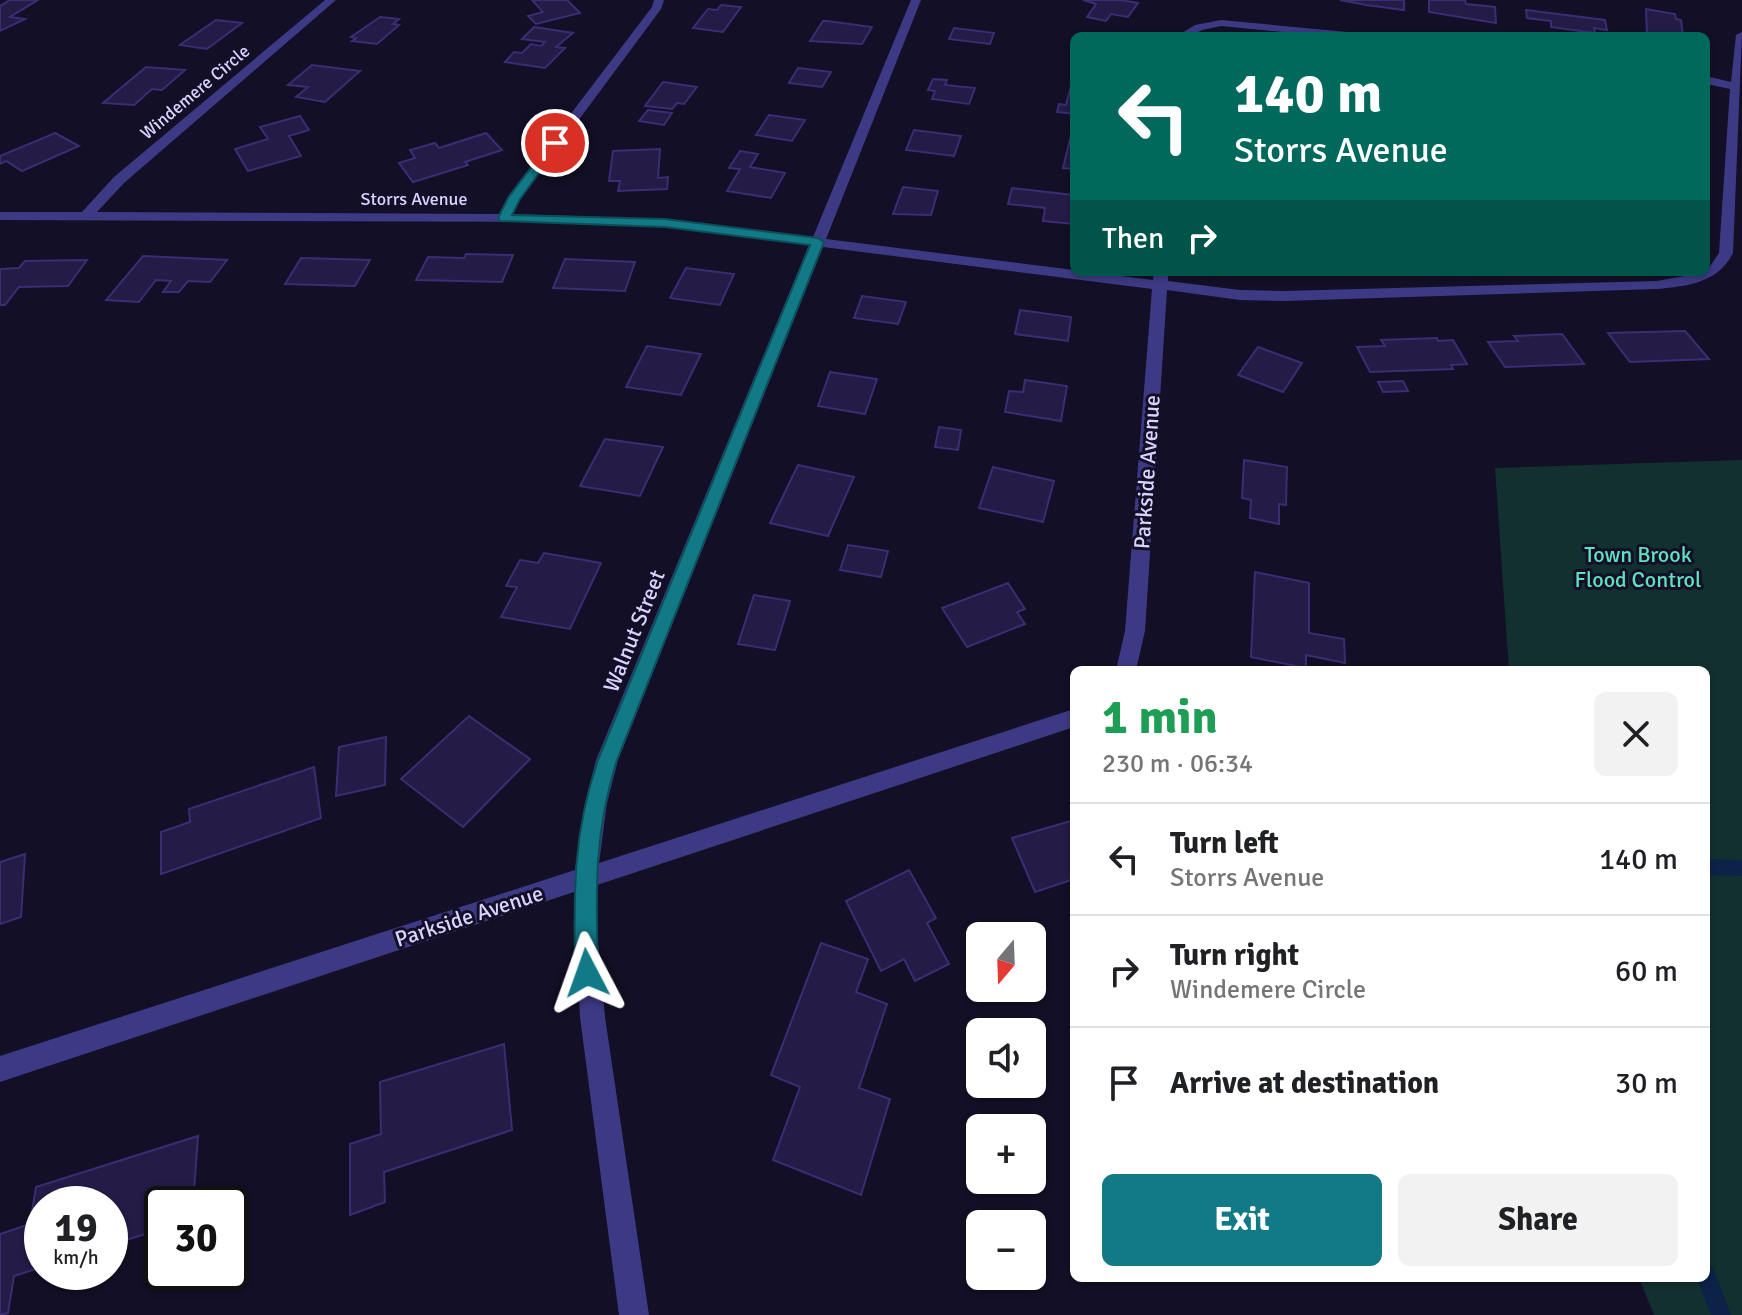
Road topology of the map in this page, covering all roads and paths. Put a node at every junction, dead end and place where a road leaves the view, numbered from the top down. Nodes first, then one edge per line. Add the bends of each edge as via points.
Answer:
1 (331, 0) edge
2 (659, 0) edge
3 (916, 0) edge
4 (1190, 32) edge
5 (1320, 32) edge
6 (1742, 35) edge
7 (1710, 81) edge
8 (1736, 87) junction
9 (87, 215) junction
10 (0, 216) edge
11 (504, 218) junction
12 (818, 242) junction
13 (1070, 269) edge
14 (1710, 272) edge
15 (1133, 276) edge
16 (1703, 276) edge
17 (1161, 279) edge
18 (1127, 666) edge
19 (1070, 719) edge
20 (585, 879) junction
21 (0, 1069) edge
22 (634, 1315) edge

1 - 9 street, Windemere Circle via 119,180
2 - 11 street
3 - 12 street, Walnut Street
4 - 5 street via 1234,23
6 - 8 street, Storrs Avenue
7 - 8 street
8 - 14 street, Storrs Avenue via 1726,253
9 - 10 street, Storrs Avenue
9 - 11 street, Storrs Avenue
11 - 12 street, Storrs Avenue via 665,223
12 - 13 street, Storrs Avenue
12 - 20 street, Walnut Street via 607,760 588,834
15 - 17 street, Storrs Avenue
16 - 17 street, Storrs Avenue via 1657,285 1284,296
17 - 18 street, Parkside Avenue via 1135,631
19 - 20 street, Parkside Avenue
20 - 21 street, Parkside Avenue
20 - 22 street, Walnut Street via 583,926 592,1021

